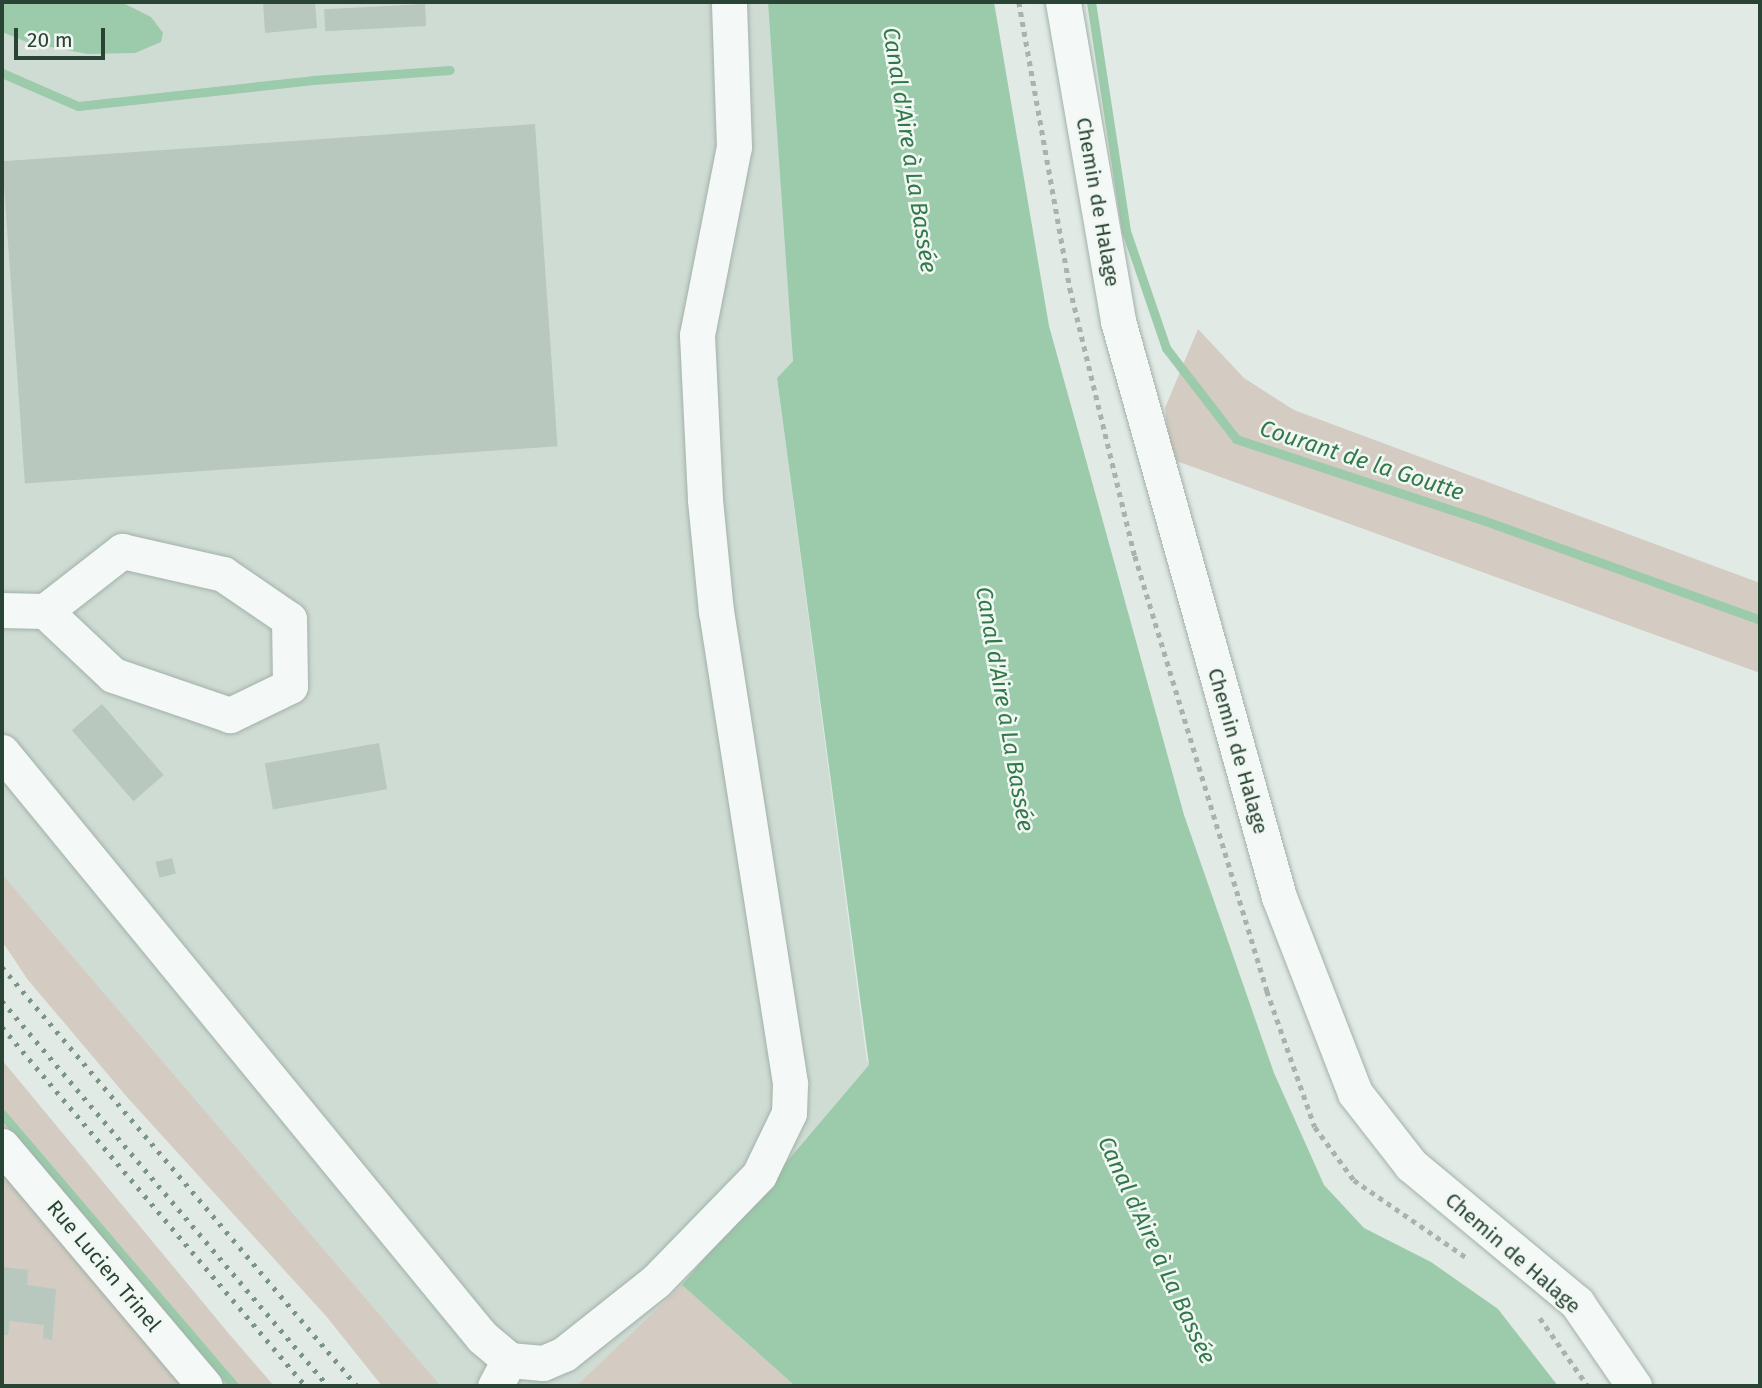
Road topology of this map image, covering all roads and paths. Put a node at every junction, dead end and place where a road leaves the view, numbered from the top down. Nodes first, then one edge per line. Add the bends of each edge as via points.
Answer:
1 (729, 2) edge
2 (1063, 2) edge
3 (2, 610) edge
4 (45, 611) junction
5 (2, 752) edge
6 (2, 1146) edge
7 (502, 1373) edge
8 (205, 1386) edge
9 (1634, 1386) edge

1 - 7 street via 734,147 697,335 705,499 716,612 790,1083 789,1113 759,1175 656,1281 564,1354
2 - 9 street, Chemin de Halage via 1118,321 1279,897 1355,1093 1412,1165 1577,1303
3 - 4 street
4 - 4 street via 113,674 230,715 290,686 289,619 223,573 122,551
5 - 7 street via 482,1337
6 - 8 street, Rue Lucien Trinel

